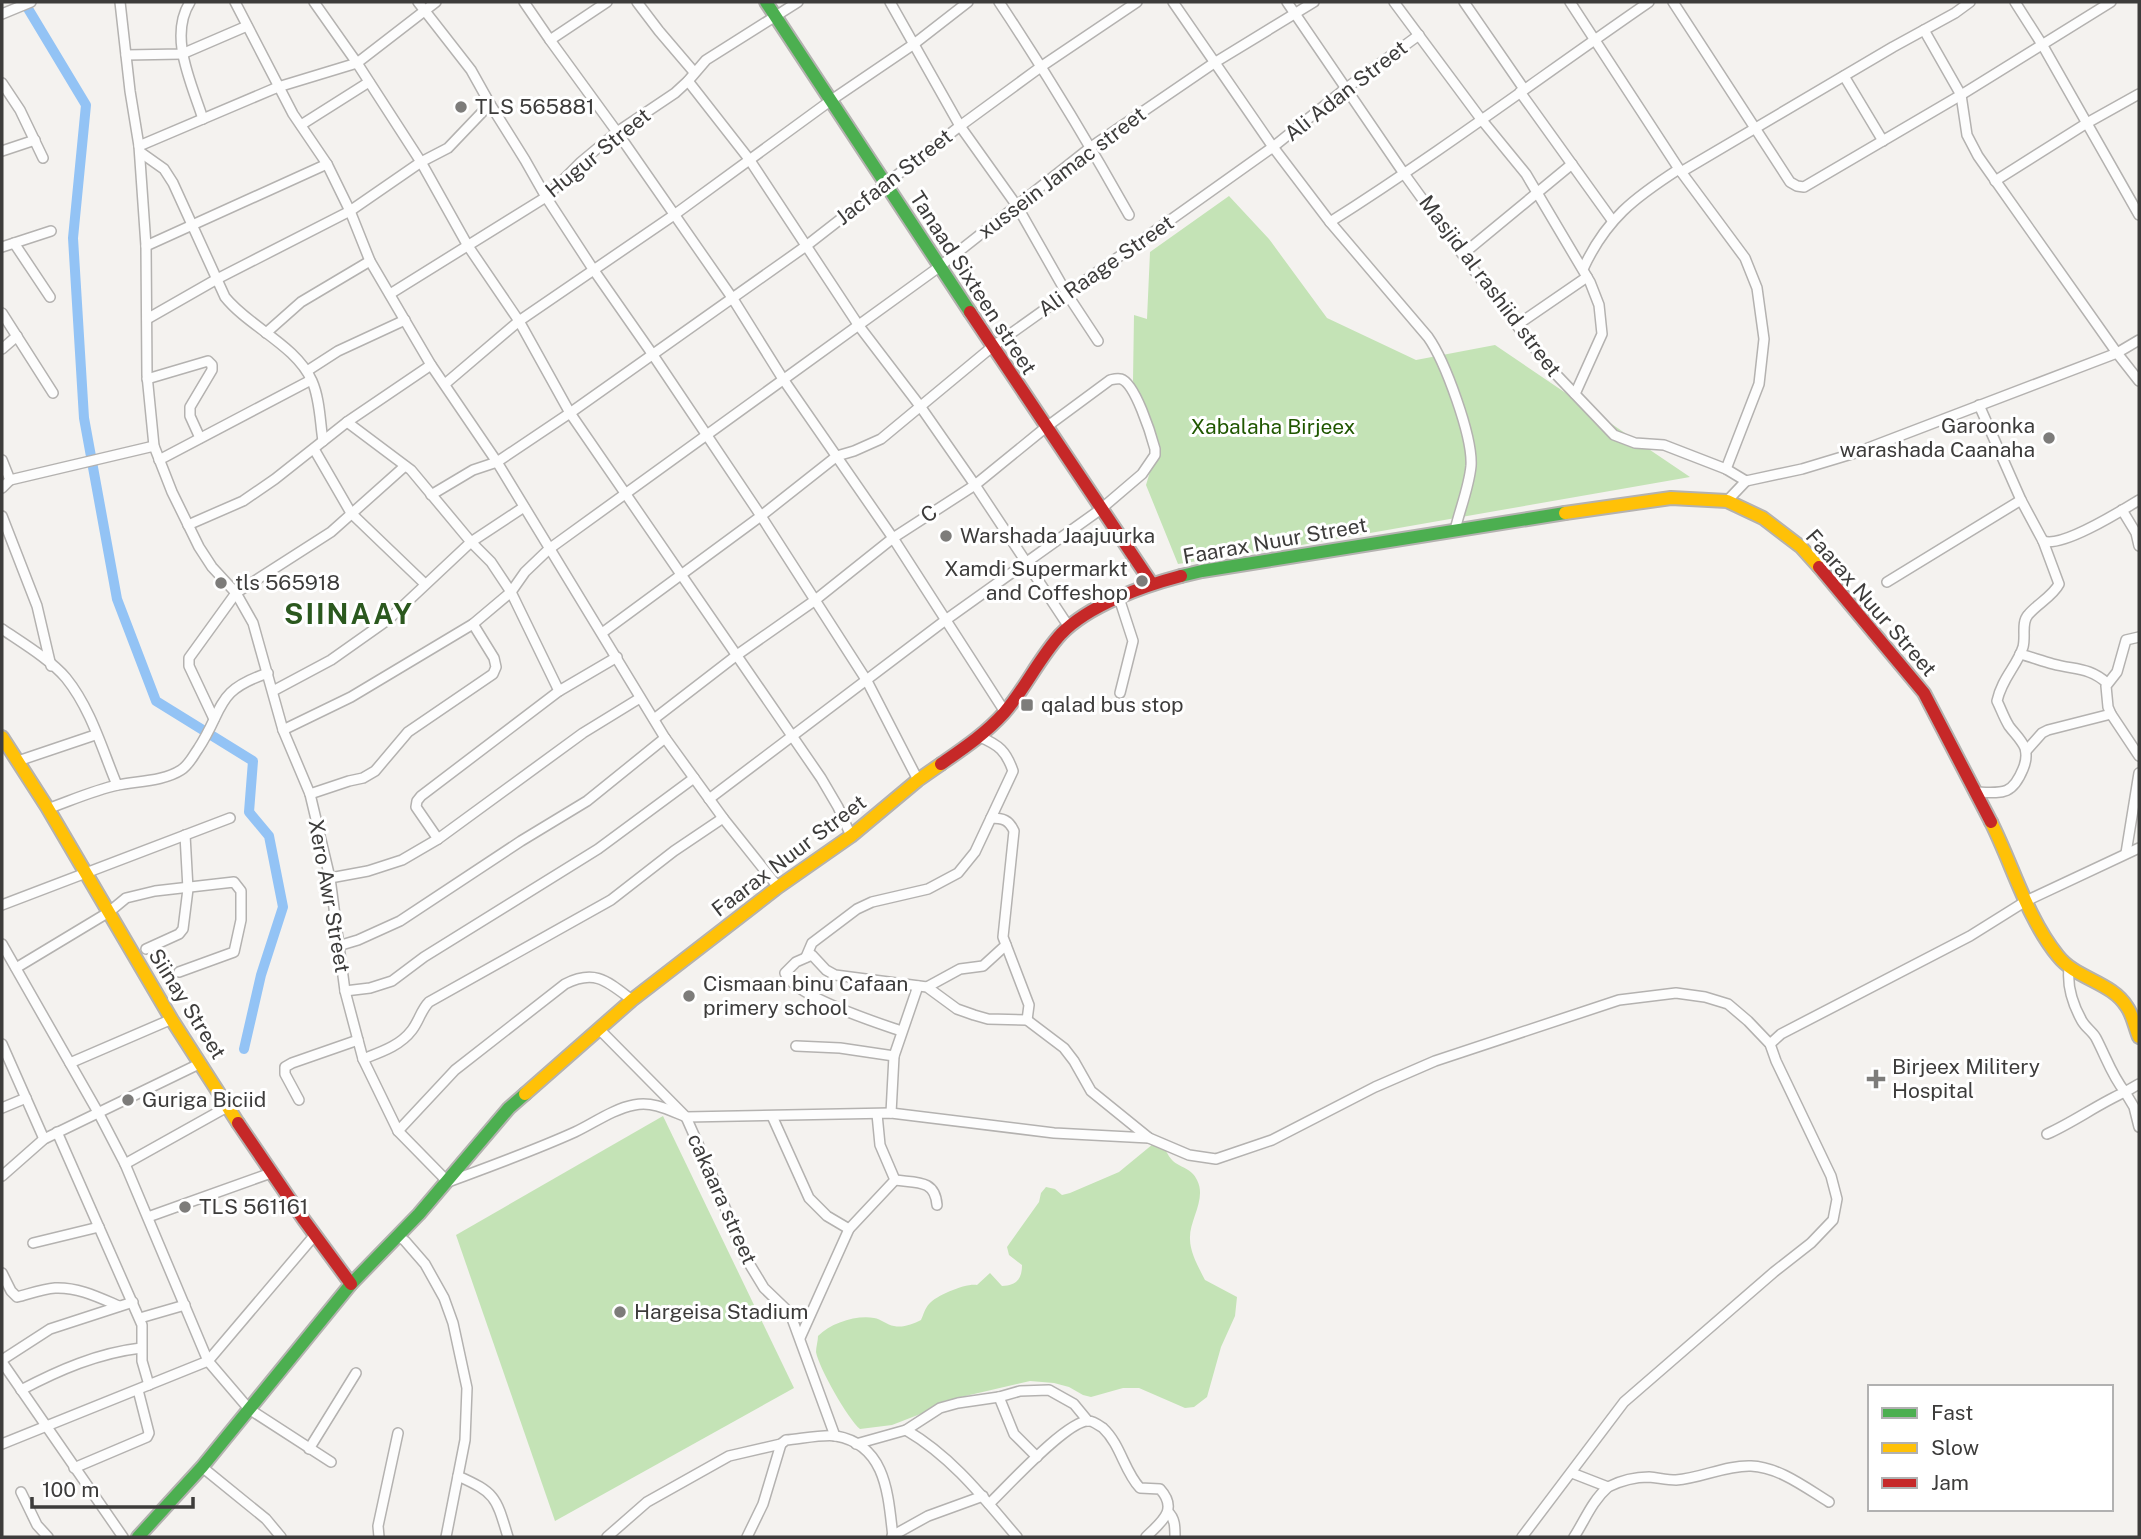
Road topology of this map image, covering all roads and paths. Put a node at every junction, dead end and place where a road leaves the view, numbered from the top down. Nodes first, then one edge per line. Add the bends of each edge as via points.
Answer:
1 (32, 2) edge
2 (120, 2) edge
3 (190, 2) edge
4 (235, 2) edge
5 (314, 2) edge
6 (436, 2) edge
7 (524, 2) edge
8 (607, 2) edge
9 (637, 2) edge
10 (766, 2) edge
11 (798, 2) edge
12 (890, 2) edge
13 (968, 2) edge
14 (999, 2) edge
15 (1137, 2) edge
16 (1172, 2) edge
17 (1287, 2) edge
18 (1314, 2) edge
19 (1394, 2) edge
20 (1464, 2) edge
21 (1570, 2) edge
22 (1649, 2) edge
23 (1673, 2) edge
24 (1970, 2) edge
25 (2015, 2) edge
26 (2111, 2) edge
27 (421, 6) edge
28 (2, 14) edge
29 (1295, 14) junction
30 (775, 16) junction
31 (247, 26) junction
32 (1924, 30) junction
33 (1419, 36) junction
34 (1595, 39) junction
35 (550, 40) junction
36 (914, 44) junction
37 (2043, 46) junction
38 (182, 54) junction
39 (126, 55) junction
40 (357, 62) junction
41 (1214, 63) junction
42 (1042, 66) junction
43 (694, 72) junction
44 (1844, 76) junction
45 (688, 81) junction
46 (369, 82) junction
47 (2, 83) edge
48 (278, 87) junction
49 (1345, 89) junction
50 (1522, 91) junction
51 (2139, 94) edge
52 (1961, 95) junction
53 (830, 101) junction
54 (490, 104) junction
55 (203, 119) junction
56 (1481, 119) junction
57 (2087, 123) junction
58 (300, 125) junction
59 (960, 126) junction
60 (1756, 127) junction
61 (617, 132) junction
62 (35, 140) junction
63 (1883, 141) junction
64 (1091, 147) junction
65 (1273, 147) junction
66 (140, 149) junction
67 (2, 151) edge
68 (43, 158) dead end
69 (749, 159) junction
70 (421, 162) junction
71 (327, 164) junction
72 (1572, 164) junction
73 (1680, 171) junction
74 (1405, 175) junction
75 (1995, 181) junction
76 (885, 185) junction
77 (1537, 194) junction
78 (546, 197) junction
79 (1017, 206) junction
80 (350, 211) junction
81 (674, 215) junction
82 (1129, 215) dead end
83 (2139, 215) edge
84 (1612, 220) junction
85 (1330, 222) junction
86 (192, 226) junction
87 (51, 231) dead end
88 (14, 243) junction
89 (146, 246) junction
90 (468, 246) junction
91 (806, 246) junction
92 (2, 247) edge
93 (1463, 254) junction
94 (370, 261) junction
95 (939, 268) junction
96 (593, 269) junction
97 (1585, 273) junction
98 (217, 279) junction
99 (390, 294) junction
100 (1068, 294) junction
101 (50, 297) dead end
102 (733, 299) junction
103 (2, 313) edge
104 (147, 319) junction
105 (405, 320) junction
106 (519, 321) junction
107 (1517, 325) junction
108 (859, 326) junction
109 (266, 333) junction
110 (17, 336) junction
111 (2139, 340) edge
112 (1098, 341) dead end
113 (992, 347) junction
114 (2, 349) edge
115 (2117, 353) junction
116 (653, 355) junction
117 (431, 365) junction
118 (309, 375) junction
119 (147, 379) junction
120 (783, 379) junction
121 (2139, 381) edge
122 (445, 384) junction
123 (53, 393) dead end
124 (1575, 394) junction
125 (1979, 405) junction
126 (920, 406) junction
127 (570, 413) junction
128 (347, 422) junction
129 (1045, 428) junction
130 (707, 437) junction
131 (200, 438) junction
132 (323, 441) junction
133 (153, 446) junction
134 (313, 449) junction
135 (837, 456) junction
136 (2, 460) edge
137 (159, 460) junction
138 (498, 462) junction
139 (405, 466) junction
140 (1727, 469) junction
141 (10, 480) junction
142 (1746, 481) junction
143 (975, 485) junction
144 (2, 488) edge
145 (626, 493) junction
146 (431, 495) junction
147 (2021, 500) junction
148 (2139, 500) edge
149 (1727, 501) junction
150 (524, 508) junction
151 (1101, 509) junction
152 (2122, 510) junction
153 (351, 513) junction
154 (2, 516) edge
155 (761, 516) junction
156 (188, 525) junction
157 (1455, 530) junction
158 (893, 538) junction
159 (2043, 541) junction
160 (471, 542) junction
161 (2139, 546) edge
162 (549, 549) junction
163 (1027, 563) junction
164 (681, 574) junction
165 (1886, 582) dead end
166 (425, 584) junction
167 (1152, 584) junction
168 (511, 592) junction
169 (236, 593) junction
170 (1119, 598) junction
171 (814, 601) junction
172 (947, 620) junction
173 (473, 624) junction
174 (1069, 627) junction
175 (2, 629) edge
176 (602, 633) junction
177 (2139, 637) edge
178 (2020, 654) junction
179 (737, 656) junction
180 (617, 657) junction
181 (51, 666) junction
182 (268, 673) junction
183 (867, 681) junction
184 (2107, 683) junction
185 (273, 691) junction
186 (558, 691) junction
187 (1120, 693) dead end
188 (639, 698) junction
189 (1005, 712) junction
190 (2111, 714) junction
191 (654, 719) junction
192 (213, 723) junction
193 (283, 730) junction
194 (95, 735) junction
195 (791, 736) junction
196 (2, 737) edge
197 (980, 737) junction
198 (665, 738) junction
199 (2026, 751) junction
200 (2139, 756) edge
201 (18, 761) junction
202 (2139, 773) edge
203 (694, 778) junction
204 (918, 780) junction
205 (117, 785) junction
206 (1975, 792) junction
207 (310, 794) junction
208 (709, 799) junction
209 (47, 809) junction
210 (230, 818) dead end
211 (723, 818) junction
212 (991, 818) junction
213 (185, 835) junction
214 (851, 836) junction
215 (438, 839) junction
216 (2139, 848) edge
217 (2126, 853) junction
218 (85, 872) junction
219 (330, 878) junction
220 (778, 887) junction
221 (188, 888) junction
222 (2026, 901) junction
223 (2, 905) edge
224 (110, 912) junction
225 (2, 944) edge
226 (1006, 945) junction
227 (338, 946) junction
228 (146, 948) dead end
229 (806, 957) junction
230 (16, 968) junction
231 (2069, 968) junction
232 (179, 972) dead end
233 (923, 986) junction
234 (345, 991) junction
235 (632, 1000) junction
236 (172, 1019) junction
237 (1027, 1020) junction
238 (599, 1029) junction
239 (901, 1031) junction
240 (2139, 1037) edge
241 (358, 1040) junction
242 (2, 1044) edge
243 (1770, 1044) junction
244 (796, 1046) dead end
245 (894, 1056) junction
246 (363, 1059) junction
247 (70, 1063) junction
248 (201, 1063) junction
249 (2139, 1084) edge
250 (2125, 1092) junction
251 (26, 1098) junction
252 (299, 1100) dead end
253 (227, 1107) junction
254 (2, 1108) edge
255 (891, 1113) junction
256 (99, 1114) junction
257 (877, 1114) junction
258 (772, 1116) junction
259 (686, 1117) junction
260 (2139, 1127) edge
261 (398, 1131) junction
262 (57, 1132) junction
263 (2047, 1134) dead end
264 (1149, 1138) junction
265 (44, 1139) junction
266 (125, 1164) junction
267 (271, 1173) junction
268 (2, 1176) edge
269 (895, 1180) junction
270 (448, 1182) junction
271 (937, 1205) dead end
272 (148, 1217) junction
273 (99, 1227) junction
274 (849, 1229) junction
275 (397, 1235) junction
276 (314, 1236) junction
277 (33, 1243) dead end
278 (2, 1273) edge
279 (351, 1284) junction
280 (133, 1302) junction
281 (185, 1305) junction
282 (119, 1306) junction
283 (140, 1318) junction
284 (800, 1338) junction
285 (141, 1348) junction
286 (2, 1361) edge
287 (208, 1362) junction
288 (356, 1373) dead end
289 (149, 1385) junction
290 (21, 1390) junction
291 (138, 1390) junction
292 (999, 1397) junction
293 (248, 1409) junction
294 (1088, 1421) junction
295 (45, 1427) junction
296 (906, 1430) junction
297 (398, 1433) dead end
298 (835, 1436) junction
299 (2, 1444) edge
300 (781, 1444) junction
301 (856, 1444) junction
302 (309, 1449) junction
303 (1037, 1457) junction
304 (331, 1462) dead end
305 (202, 1467) junction
306 (74, 1468) junction
307 (1572, 1473) junction
308 (457, 1476) junction
309 (1608, 1487) junction
310 (22, 1492) dead end
311 (986, 1500) junction
312 (1829, 1502) dead end
313 (1168, 1511) junction
314 (893, 1536) edge
315 (48, 1537) edge
316 (122, 1537) edge
317 (138, 1537) edge
318 (281, 1537) edge
319 (379, 1537) edge
320 (446, 1537) edge
321 (508, 1537) edge
322 (607, 1537) edge
323 (747, 1537) edge
324 (1017, 1537) edge
325 (1146, 1537) edge
326 (1175, 1537) edge
327 (1522, 1537) edge
328 (1574, 1537) edge

1 - 28 street
2 - 39 street, Xero Awr Street
3 - 38 street via 181,20
4 - 31 street
5 - 40 street
6 - 27 street
7 - 35 street
8 - 35 street
9 - 43 street
10 - 30 main road, Tanaad Sixteen street
11 - 30 street, Hugur Street
12 - 36 street
13 - 36 street
14 - 42 street
15 - 42 street, Jacfaan Street
16 - 41 street
17 - 29 street, Masjid al rashiid street
18 - 29 street, xussein Jamac street
19 - 33 street
20 - 50 street
21 - 34 street
22 - 34 street
23 - 60 street
24 - 32 street
25 - 37 street
26 - 37 street
27 - 40 street
27 - 54 street via 471,69
29 - 41 street, xussein Jamac street
29 - 49 street, Masjid al rashiid street
30 - 43 street, Hugur Street
30 - 53 main road, Tanaad Sixteen street
31 - 38 street
31 - 48 street
32 - 44 street
32 - 52 street
33 - 49 street, Ali Adan Street
33 - 56 street
34 - 50 street
34 - 73 street
35 - 61 street
36 - 53 street
36 - 59 street
37 - 52 street
37 - 57 street
38 - 39 street
38 - 55 street
39 - 66 street, Xero Awr Street
40 - 46 street
40 - 48 street
41 - 64 street, xussein Jamac street
41 - 65 street
42 - 59 street, Jacfaan Street
42 - 64 street
43 - 45 street, Hugur Street
44 - 60 street
44 - 63 street
45 - 61 street, Hugur Street
45 - 69 street
46 - 58 street
46 - 70 street
47 - 62 street
48 - 55 street
48 - 58 street
49 - 65 street, Ali Adan Street
49 - 74 street, Masjid al rashiid street
50 - 56 street
50 - 72 street
51 - 57 street
52 - 63 street
52 - 75 street via 1967,135
53 - 69 street
53 - 76 main road, Tanaad Sixteen street
54 - 70 street via 448,148
54 - 78 street
55 - 66 street
56 - 74 street
56 - 77 street
57 - 75 street
57 - 83 street
58 - 71 street
59 - 76 street, Jacfaan Street
59 - 79 street
60 - 63 street via 1790,181 1804,187
60 - 73 street
61 - 78 street, Hugur Street
61 - 81 street
62 - 67 street
62 - 68 street
64 - 79 street, xussein Jamac street
64 - 82 street
65 - 85 street
65 - 100 street, Ali Raage Street
66 - 86 street via 164,169
66 - 89 street, Xero Awr Street
69 - 81 street
69 - 91 street
70 - 80 street
70 - 90 street
71 - 80 street
71 - 86 street
72 - 77 street
72 - 84 street
73 - 84 street via 1648,189
73 - 140 street via 1745,258 1757,288 1764,339 1759,384
74 - 85 street
74 - 93 street, Masjid al rashiid street
75 - 115 street
76 - 91 street, Jacfaan Street
76 - 95 main road, Tanaad Sixteen street
77 - 93 street
77 - 97 street
78 - 90 street, Hugur Street
78 - 96 street
79 - 95 street, xussein Jamac street
79 - 100 street
80 - 94 street
80 - 98 street
81 - 96 street
81 - 102 street
84 - 97 street via 1591,251
85 - 157 street via 1439,355 1471,458
86 - 89 street
86 - 98 street
87 - 88 street
88 - 92 street
88 - 101 street
89 - 104 street, Xero Awr Street
90 - 99 street, Hugur Street
90 - 106 street
91 - 102 street, Jacfaan Street
91 - 108 street
93 - 107 street, Masjid al rashiid street
94 - 99 street
94 - 109 street via 301,302
95 - 108 street, xussein Jamac street
95 - 113 main road, Tanaad Sixteen street
96 - 106 street
96 - 116 street
97 - 107 street
97 - 124 street via 1599,305 1602,334
98 - 104 street
98 - 109 street via 232,306
99 - 105 street
100 - 112 street
100 - 113 street, Ali Raage Street
102 - 116 street, Jacfaan Street
102 - 120 street
103 - 110 street
104 - 119 street, Xero Awr Street
105 - 117 street
105 - 118 street via 338,351
106 - 122 street
106 - 127 street
107 - 124 street, Masjid al rashiid street
108 - 120 street, xussein Jamac street
108 - 126 street
109 - 118 street
110 - 114 street
110 - 123 street
111 - 115 street
113 - 126 street, Ali Raage Street
113 - 129 main road, Tanaad Sixteen street
115 - 121 street
115 - 125 street
116 - 127 street, Jacfaan Street
116 - 130 street
117 - 122 street
117 - 128 street
118 - 131 street
118 - 132 street
119 - 131 street via 208,361 212,365 190,407
119 - 133 street, Xero Awr Street
120 - 130 street, xussein Jamac street
120 - 135 street
122 - 138 street
124 - 140 street, Masjid al rashiid street via 1614,435 1635,443 1664,445
125 - 142 street via 1833,460
125 - 147 street
126 - 135 street, Ali Raage Street via 881,439
126 - 143 street
127 - 138 street, Jacfaan Street
127 - 145 street
128 - 132 street
128 - 139 street
129 - 143 street, C
129 - 151 main road, Tanaad Sixteen street
129 - 151 street, C via 1110,380 1118,378 1129,385 1155,455 1142,474
130 - 145 street, xussein Jamac street
130 - 155 street
131 - 137 street
132 - 134 street
133 - 137 street, Xero Awr Street
133 - 141 street
134 - 153 street
134 - 156 street via 243,501
135 - 155 street, Ali Raage Street
135 - 158 street
136 - 141 street
137 - 156 street, Xero Awr Street
138 - 146 street, Jacfaan Street
138 - 150 street
139 - 146 street
139 - 153 street
140 - 142 street, Masjid al rashiid street
141 - 144 street
142 - 149 street
143 - 158 street, C
143 - 163 street
145 - 162 street, xussein Jamac street
145 - 164 street
146 - 160 street
147 - 159 street
147 - 165 street
148 - 152 street
149 - 157 main road, Faarax Nuur Street via 1671,498
149 - 206 main road, Faarax Nuur Street via 1763,518 1801,547 1859,613 1924,693
150 - 160 street
150 - 162 street
151 - 163 street
151 - 167 main road, Tanaad Sixteen street
152 - 159 street via 2067,538 2050,544
152 - 161 street
153 - 166 street
153 - 169 street
154 - 181 street via 37,606
155 - 164 street, Ali Raage Street
155 - 171 street
156 - 169 street, Xero Awr Street via 212,567
157 - 167 main road, Faarax Nuur Street via 1202,571
158 - 171 street, C
158 - 172 street
159 - 178 street via 2059,584 2025,619
160 - 166 street
160 - 168 street
162 - 168 street, xussein Jamac street
162 - 176 street
163 - 172 street
163 - 174 street
164 - 176 street, Ali Raage Street
164 - 179 street
166 - 185 street via 389,619 331,660
167 - 170 main road, Faarax Nuur Street
168 - 173 street, xussein Jamac street
168 - 186 street
169 - 182 street, Xero Awr Street via 253,623
169 - 192 street via 189,658
170 - 174 main road, Faarax Nuur Street
170 - 187 street via 1133,642
171 - 179 street, C
171 - 183 street
172 - 183 street
172 - 189 street
173 - 193 street, xussein Jamac street via 351,697
173 - 207 street via 494,658 493,674 408,732 374,771
174 - 189 main road, Faarax Nuur Street
175 - 181 street
176 - 180 street
177 - 184 street via 2126,640 2118,672
178 - 184 street via 2085,669
178 - 199 street via 1997,701
179 - 191 street, C
179 - 195 street
180 - 186 street
180 - 188 street
181 - 194 street via 65,677 92,721
182 - 185 street, Xero Awr Street
182 - 192 street via 227,694
183 - 195 street
183 - 204 street
184 - 190 street
185 - 193 street, Xero Awr Street
186 - 215 street via 416,801
188 - 191 street
188 - 215 street via 583,733
189 - 197 main road, Faarax Nuur Street
190 - 199 street via 2048,730
190 - 200 street
191 - 198 street
192 - 205 street via 188,764 177,772
193 - 207 street, Xero Awr Street
194 - 201 street
194 - 205 street
195 - 208 street
195 - 214 street via 821,778
196 - 201 main road, Siinay Street
197 - 204 main road, Faarax Nuur Street
197 - 212 street via 997,744 1013,771
198 - 203 street
198 - 227 street via 587,801 400,921
199 - 206 street via 2013,788 2001,793
201 - 209 main road, Siinay Street
202 - 217 street
203 - 208 street
203 - 234 street via 598,849 392,981
204 - 214 main road, Faarax Nuur Street
205 - 209 street
206 - 222 main road, Faarax Nuur Street
207 - 219 street, Xero Awr Street
208 - 211 street
209 - 218 main road, Siinay Street
210 - 213 street
211 - 220 street
211 - 246 street via 611,900 429,1002 405,1038
212 - 226 street via 1007,820 1013,831
212 - 229 street via 975,852 958,873 928,888 857,909 812,943
213 - 218 street
213 - 221 street
214 - 220 main road, Faarax Nuur Street
215 - 219 street via 402,860
216 - 217 street
217 - 222 street
218 - 223 street
218 - 224 main road, Siinay Street
219 - 227 street, Xero Awr Street
220 - 235 main road, Faarax Nuur Street
221 - 224 street via 126,898
221 - 228 street via 183,929
221 - 232 street via 234,882 241,891 241,920 234,952
222 - 231 main road, Faarax Nuur Street via 2038,927
222 - 243 street
224 - 230 street
224 - 236 main road, Siinay Street
225 - 230 street
226 - 233 street via 983,966 960,969
226 - 237 street via 1029,1005
227 - 234 street, Xero Awr Street
229 - 233 street via 812,955 835,975
229 - 239 street via 789,968 786,978 861,1018
230 - 247 street
231 - 240 main road via 2110,990 2127,1006
231 - 250 street via 2070,989 2083,1023 2095,1035
233 - 237 street via 974,1015
233 - 239 street
234 - 241 street, Xero Awr Street
235 - 238 main road, Faarax Nuur Street
235 - 261 street via 595,977 565,984 463,1064
236 - 247 street
236 - 248 main road, Siinay Street
237 - 264 street via 1064,1048 1091,1091
238 - 259 street
238 - 270 main road, Faarax Nuur Street via 509,1108
239 - 245 street
241 - 246 street, Xero Awr Street
241 - 252 street via 285,1067
242 - 251 street
243 - 264 street via 1728,1004 1704,997 1676,993 1619,1000 1435,1061 1272,1140 1216,1159 1189,1156
243 - 307 street via 1831,1176 1837,1199 1833,1220 1624,1402
244 - 245 street
245 - 255 street
246 - 261 street, Xero Awr Street
247 - 256 street
248 - 253 main road, Siinay Street
248 - 256 street
249 - 250 street
250 - 260 street
250 - 263 street
251 - 254 street
251 - 265 street
253 - 266 street
253 - 267 main road, Siinay Street
255 - 257 street
255 - 264 street via 1054,1133
256 - 262 street
256 - 266 street
257 - 258 street
257 - 269 street via 880,1145
258 - 259 street
258 - 274 street via 809,1198
259 - 270 street, cakaara street via 657,1104 635,1105
259 - 284 street, cakaara street via 744,1255 764,1288 790,1313
261 - 270 street, Xero Awr Street
262 - 265 street
262 - 273 street
265 - 268 street
266 - 272 street
267 - 272 street
267 - 276 main road, Siinay Street
269 - 271 street via 929,1185
269 - 274 street
270 - 275 main road, Faarax Nuur Street
272 - 281 street
273 - 277 street
273 - 280 street
274 - 284 street
275 - 279 main road, Faarax Nuur Street
275 - 308 street via 425,1264 453,1323 467,1388 465,1440
276 - 279 main road, Siinay Street
276 - 287 street
278 - 282 street via 17,1297 67,1289
279 - 293 main road, Faarax Nuur Street
280 - 282 street
280 - 283 street
281 - 283 street
281 - 287 street
282 - 286 street via 50,1329
283 - 285 street
284 - 298 street
285 - 289 street
285 - 290 street via 107,1354
286 - 290 street
287 - 289 street
287 - 293 street
288 - 302 street
289 - 291 street
290 - 295 street
291 - 295 street
291 - 306 street via 147,1437
292 - 294 street via 1049,1390 1074,1404
292 - 296 street via 940,1408
292 - 303 street via 1014,1434
293 - 302 street
293 - 305 main road, Faarax Nuur Street
294 - 303 street via 1076,1424
294 - 313 street via 1101,1426 1114,1441 1140,1488 1160,1489 1167,1497
295 - 299 street
295 - 306 street
296 - 301 street
296 - 311 street via 928,1443
297 - 319 street
298 - 300 street
298 - 301 street
300 - 322 street via 729,1456 647,1502
300 - 323 street via 763,1504
301 - 314 street via 870,1453 880,1469 889,1494
302 - 304 street
303 - 311 street
305 - 317 main road, Faarax Nuur Street
305 - 318 street via 267,1518
306 - 316 street
307 - 309 street
307 - 327 street
308 - 320 street
308 - 321 street via 493,1496
309 - 312 street via 1619,1481 1691,1479 1752,1466 1779,1473
309 - 328 street via 1595,1499
310 - 315 street via 37,1525
311 - 314 street via 928,1516
311 - 324 street
313 - 325 street
313 - 326 street

